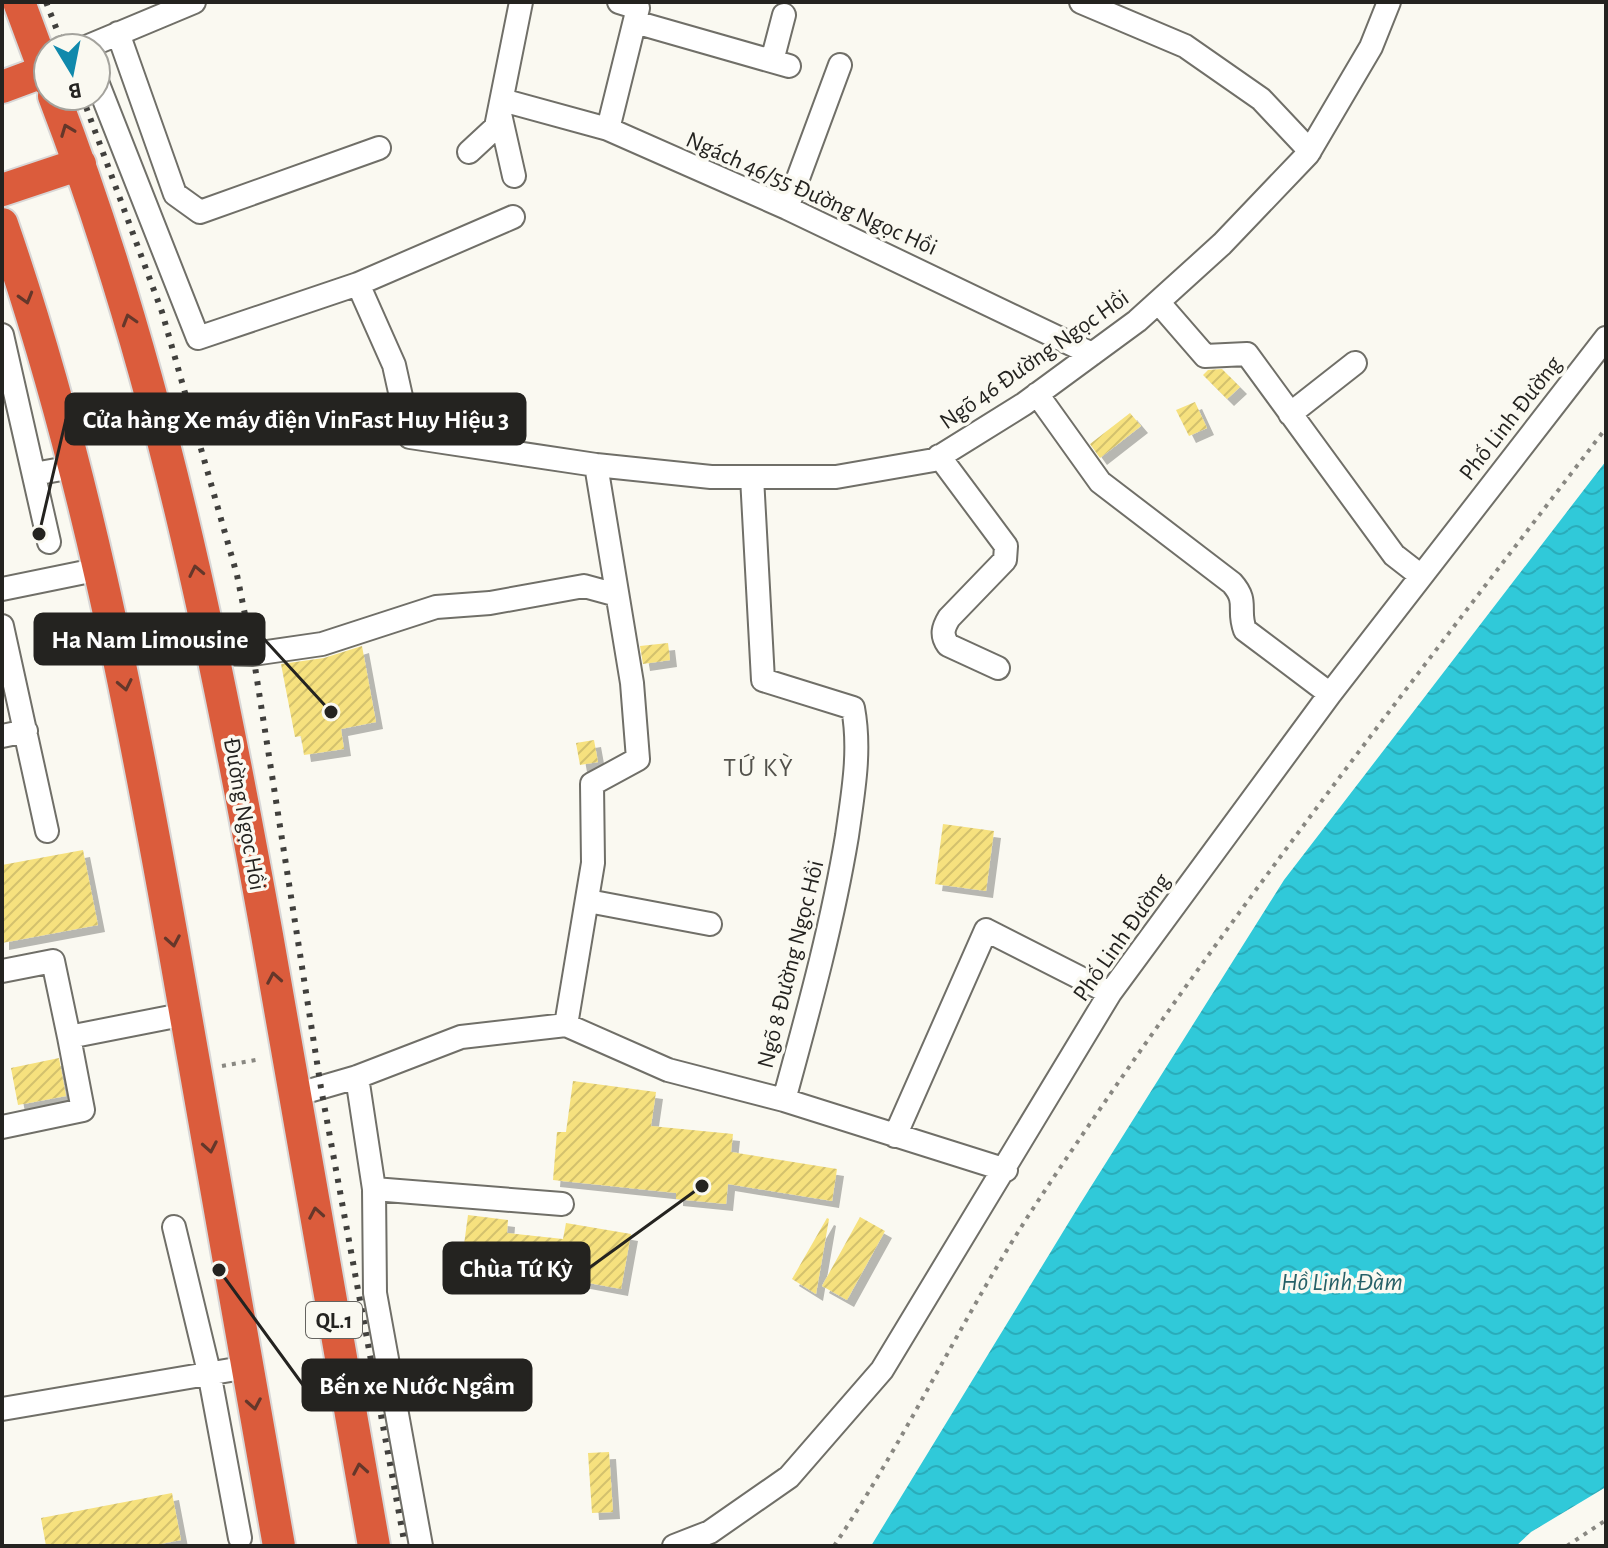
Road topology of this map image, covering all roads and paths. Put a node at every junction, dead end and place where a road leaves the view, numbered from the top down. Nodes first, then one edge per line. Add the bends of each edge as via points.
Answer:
1 (19, 2) edge
2 (194, 2) edge
3 (521, 2) edge
4 (1081, 2) edge
5 (1389, 2) edge
6 (633, 8) edge
7 (784, 15) dead end
8 (118, 33) junction
9 (32, 35) edge
10 (112, 36) edge
11 (840, 65) dead end
12 (32, 82) edge
13 (2, 87) edge
14 (61, 112) edge
15 (109, 112) edge
16 (499, 114) junction
17 (608, 129) junction
18 (379, 148) dead end
19 (1310, 151) junction
20 (469, 152) dead end
21 (80, 164) junction
22 (514, 176) dead end
23 (2, 190) edge
24 (787, 208) junction
25 (513, 217) dead end
26 (2, 224) edge
27 (358, 284) junction
28 (1159, 303) junction
29 (2, 335) edge
30 (1606, 338) edge
31 (1092, 354) junction
32 (1355, 363) dead end
33 (1037, 394) junction
34 (1290, 414) junction
35 (1606, 428) edge
36 (939, 456) junction
37 (596, 465) junction
38 (73, 467) junction
39 (34, 474) junction
40 (752, 477) junction
41 (49, 542) dead end
42 (100, 569) junction
43 (1421, 576) junction
44 (2, 589) edge
45 (617, 595) junction
46 (2, 626) edge
47 (214, 653) junction
48 (998, 668) dead end
49 (1330, 694) junction
50 (26, 731) junction
51 (2, 736) edge
52 (47, 831) dead end
53 (588, 901) junction
54 (710, 924) dead end
55 (2, 971) edge
56 (1110, 993) junction
57 (186, 1014) junction
58 (566, 1025) junction
59 (69, 1037) junction
60 (288, 1055) junction
61 (196, 1071) junction
62 (357, 1077) junction
63 (295, 1095) junction
64 (784, 1100) junction
65 (2, 1127) edge
66 (895, 1136) junction
67 (1006, 1170) junction
68 (374, 1189) junction
69 (562, 1204) dead end
70 (174, 1227) dead end
71 (248, 1367) junction
72 (209, 1372) junction
73 (2, 1409) edge
74 (1606, 1520) edge
75 (240, 1538) dead end
76 (279, 1546) edge
77 (374, 1546) edge
78 (421, 1546) edge
79 (674, 1546) edge
80 (834, 1546) edge
81 (1567, 1546) edge

1 - 9 highway, Đường Ngọc Hồi / QL.1
2 - 8 street
3 - 16 street
4 - 19 street via 1185,46 1261,99
5 - 19 street, Ngõ 46 Đường Ngọc Hồi via 1371,47
6 - 7 street via 781,64
6 - 17 street
8 - 10 street
8 - 18 street via 175,194 200,212
11 - 24 street
12 - 13 highway
21 -> 14 highway, Đường Ngọc Hồi / QL.1
15 - 27 street via 198,338
16 - 17 street, Ngách 46/55 Đường Ngọc Hồi
16 - 20 street
16 - 22 street
17 - 24 street, Ngách 46/55 Đường Ngọc Hồi
19 - 28 street, Ngõ 46 Đường Ngọc Hồi
21 - 23 highway
47 -> 21 highway, Đường Ngọc Hồi / QL.1 via 136,343
24 - 31 street, Ngách 46/55 Đường Ngọc Hồi
25 - 27 street
26 -> 38 highway
27 - 37 street, Ngõ 46 Đường Ngọc Hồi via 394,365 410,437
28 - 31 street, Ngõ 46 Đường Ngọc Hồi
28 - 34 street via 1205,356 1247,354
29 - 39 street
30 - 43 street, Phố Linh Đường
31 - 33 street, Ngõ 46 Đường Ngọc Hồi
32 - 34 street
33 - 36 street, Ngõ 46 Đường Ngọc Hồi
33 - 49 street via 1100,482 1232,583 1244,601 1245,630
34 - 43 street via 1394,555
35 - 80 path via 1310,815 1165,1017 1034,1207
36 - 40 street, Ngõ 46 Đường Ngọc Hồi via 836,477
36 - 48 street via 1006,553 949,618 944,639
37 - 40 street, Ngõ 46 Đường Ngọc Hồi
37 - 45 street
38 - 39 street
38 - 42 highway
39 - 41 street
40 - 64 street, Ngõ 8 Đường Ngọc Hồi via 763,680 853,708 858,735 835,911
42 - 44 street
42 -> 57 highway
43 - 49 street, Phố Linh Đường
45 - 47 street via 584,586 436,607 322,644 253,654
45 - 53 street via 638,759 592,784
46 - 50 street
60 -> 47 highway, Đường Ngọc Hồi / QL.1
49 - 56 street, Phố Linh Đường
50 - 51 street
50 - 52 street
53 - 54 street
53 - 58 street
55 - 59 street via 53,961
56 - 66 street via 986,930
56 - 67 street, Phố Linh Đường
57 - 59 street
57 - 61 highway
58 - 62 street via 461,1037
58 - 64 street, Ngõ 8 Đường Ngọc Hồi via 668,1070
59 - 65 street via 83,1110
60 - 61 path
60 - 63 highway, Đường Ngọc Hồi / QL.1
61 -> 71 highway
62 - 63 street
62 - 68 street
77 -> 63 highway, Đường Ngọc Hồi / QL.1
64 - 66 street, Ngõ 8 Đường Ngọc Hồi
66 - 67 street, Ngõ 8 Đường Ngọc Hồi
67 - 79 street, Phố Linh Đường via 882,1370 789,1477 710,1532
68 - 69 street
68 - 78 street via 375,1293
70 - 72 street
71 - 72 street
71 -> 76 highway
72 - 73 street
72 - 75 street
74 - 81 path

